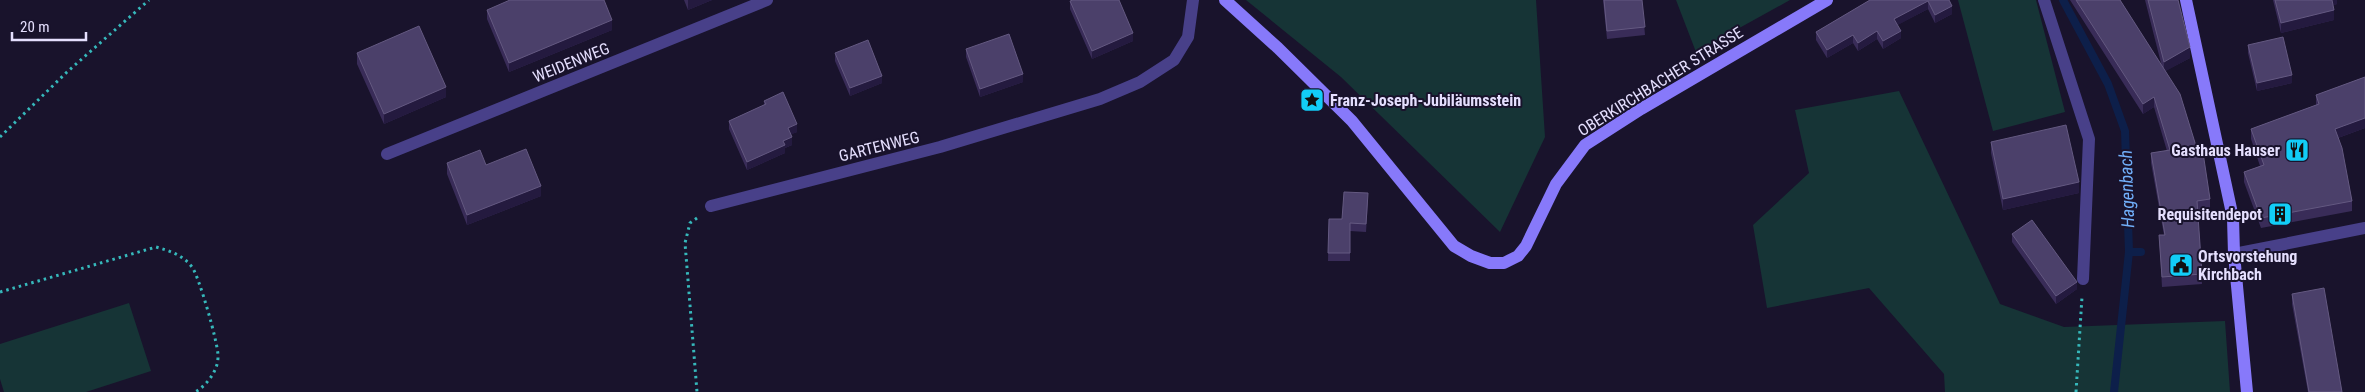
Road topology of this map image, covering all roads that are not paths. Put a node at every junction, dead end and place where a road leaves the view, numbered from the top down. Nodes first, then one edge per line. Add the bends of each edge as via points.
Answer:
1 (766, 0) edge
2 (1193, 0) edge
3 (1225, 0) edge
4 (1827, 0) edge
5 (2044, 0) edge
6 (2186, 0) edge
7 (387, 154) dead end
8 (711, 206) road end
9 (2365, 228) edge
10 (2234, 254) junction
11 (2083, 279) road end
12 (2247, 392) edge

1 - 7 street, WEIDENWEG
2 - 8 street, GARTENWEG via 1188,37 1174,60 1140,82 1100,99 940,147
3 - 4 street, OBERKIRCHBACHER STRASSE via 1352,121 1454,246 1490,263 1504,263 1518,256 1526,246 1556,184 1585,145
5 - 11 street via 2089,139
6 - 10 street via 2234,218
9 - 10 street
10 - 12 street

